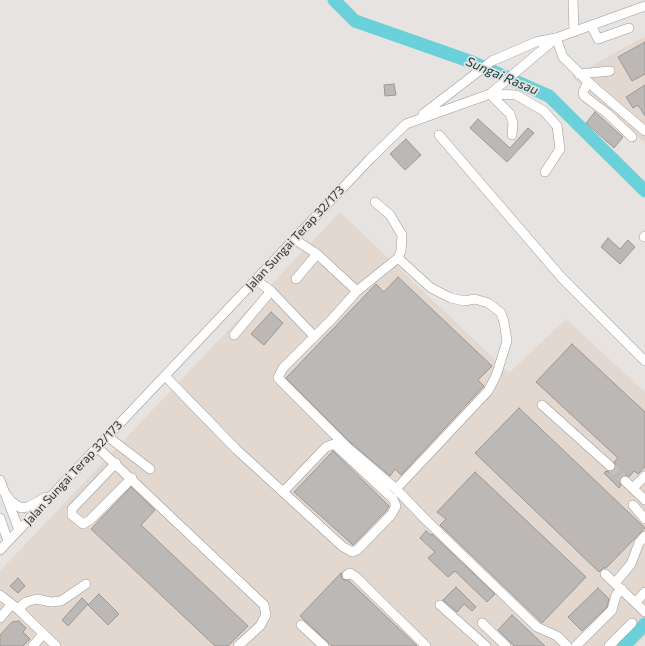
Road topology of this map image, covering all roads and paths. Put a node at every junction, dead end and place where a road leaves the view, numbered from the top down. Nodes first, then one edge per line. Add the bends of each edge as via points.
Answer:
1 (573, 0) edge
2 (645, 6) edge
3 (591, 25) junction
4 (629, 28) dead end
5 (574, 32) junction
6 (556, 38) junction
7 (610, 72) dead end
8 (579, 74) junction
9 (588, 82) junction
10 (490, 94) junction
11 (417, 119) junction
12 (645, 131) edge
13 (439, 135) dead end
14 (512, 135) dead end
15 (632, 137) dead end
16 (545, 172) dead end
17 (375, 202) dead end
18 (294, 239) junction
19 (317, 254) junction
20 (398, 258) junction
21 (296, 279) dead end
22 (256, 280) junction
23 (271, 291) junction
24 (356, 291) junction
25 (234, 335) dead end
26 (314, 336) junction
27 (645, 361) edge
28 (165, 376) junction
29 (542, 405) dead end
30 (107, 436) junction
31 (97, 447) junction
32 (116, 463) junction
33 (610, 466) tunnel mouth
34 (150, 469) dead end
35 (645, 476) edge
36 (132, 478) junction
37 (0, 480) edge
38 (625, 481) tunnel mouth
39 (633, 488) junction
40 (396, 489) junction
41 (57, 490) junction
42 (4, 492) junction
43 (283, 492) junction
44 (645, 500) edge
45 (633, 506) dead end
46 (0, 518) edge
47 (645, 519) edge
48 (19, 530) junction
49 (645, 536) edge
50 (8, 541) junction
51 (0, 550) edge
52 (605, 574) dead end
53 (346, 575) dead end
54 (86, 584) dead end
55 (618, 586) junction
56 (645, 592) edge
57 (0, 595) edge
58 (636, 602) junction
59 (440, 605) dead end
60 (15, 607) junction
61 (645, 612) edge
62 (0, 618) edge
63 (482, 623) dead end
64 (632, 623) dead end
65 (301, 625) dead end
66 (43, 634) junction
67 (32, 646) edge
68 (56, 646) edge
69 (238, 646) edge
70 (324, 646) edge
71 (426, 646) edge
72 (486, 646) edge
73 (506, 646) edge
74 (567, 646) edge
75 (576, 646) edge
76 (609, 646) edge

1 - 5 street
2 - 3 street, Jalan Sungai Terap 32/173
3 - 4 street via 598,39
3 - 5 street, Jalan Sungai Terap 32/173
5 - 6 street, Jalan Sungai Terap 32/173
6 - 8 street via 563,57
6 - 10 street, Jalan Sungai Terap 32/173
6 - 11 street via 536,42 492,61
7 - 8 street
8 - 9 street
9 - 12 street
9 - 15 street via 584,88 584,96
10 - 11 street, Jalan Sungai Terap 32/173
10 - 14 street via 510,114 513,122
10 - 16 street via 516,95 544,111 557,126 560,149
11 - 18 street, Jalan Sungai Terap 32/173 via 406,124 380,149
13 - 27 street via 562,278
17 - 20 street via 390,215 402,235 402,247
18 - 19 street
18 - 22 street, Jalan Sungai Terap 32/173
19 - 21 street
19 - 24 street
20 - 24 street
20 - 40 street via 431,288 451,298 464,301 475,299 495,308 504,322 507,341 496,376 488,391
22 - 23 street
22 - 28 street, Jalan Sungai Terap 32/173
23 - 25 street
23 - 26 street
24 - 26 street
26 - 40 street via 283,368 278,375 279,381 347,447
28 - 30 street, Jalan Sungai Terap 32/173
28 - 43 street via 236,449
29 - 33 street
30 - 31 street, Jalan Sungai Terap 32/173
30 - 34 street
31 - 32 street
31 - 41 street, Jalan Sungai Terap 32/173
32 - 36 street
32 - 36 street via 72,509 72,515 83,524 90,520
35 - 39 street
36 - 69 street via 264,605 266,615 260,626
37 - 42 street
38 - 39 street
39 - 44 street
40 - 74 street via 537,627 557,636
41 - 42 street via 25,508 18,506
41 - 48 street, Jalan Sungai Terap 32/173
42 - 48 street
43 - 43 street via 326,447 334,444 393,499 396,506 370,538 352,552 343,547
45 - 47 street
46 - 50 street
48 - 50 street, Jalan Sungai Terap 32/173
49 - 55 street
50 - 51 street, Jalan Sungai Terap 32/173
52 - 55 street
53 - 71 street via 350,573 356,577
54 - 60 street via 61,601 37,599
55 - 58 street
55 - 75 street via 612,610
56 - 58 street
57 - 60 street
58 - 61 street
59 - 72 street
60 - 62 street
60 - 66 street
63 - 73 street
64 - 76 street
65 - 70 street
66 - 67 street
66 - 68 street

